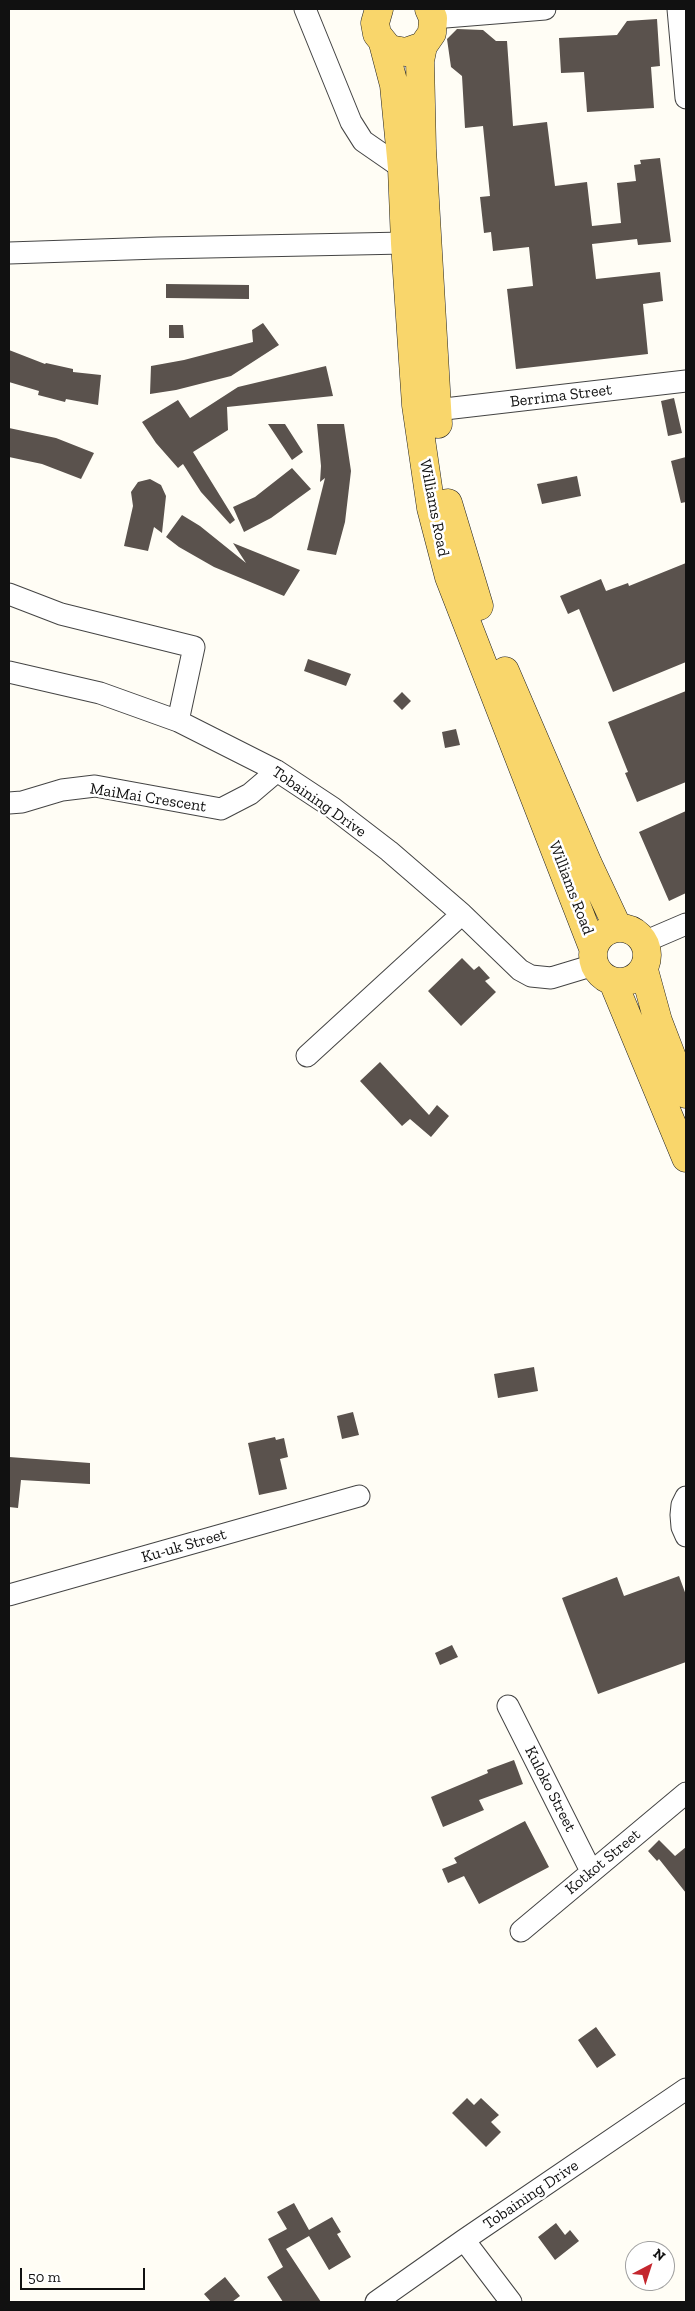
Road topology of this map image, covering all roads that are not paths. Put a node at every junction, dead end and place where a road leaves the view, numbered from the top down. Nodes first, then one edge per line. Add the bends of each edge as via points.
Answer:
1 (306, 9) edge
2 (379, 9) edge
3 (545, 9) edge
4 (678, 9) edge
5 (431, 13) edge
6 (382, 43) junction
7 (423, 46) junction
8 (686, 98) edge
9 (402, 168) junction
10 (405, 243) junction
11 (9, 253) edge
12 (686, 381) edge
13 (436, 410) junction
14 (9, 594) edge
15 (9, 672) edge
16 (178, 721) junction
17 (277, 771) junction
18 (9, 803) edge
19 (462, 914) junction
20 (686, 924) edge
21 (618, 928) junction
22 (644, 942) junction
23 (600, 965) junction
24 (644, 970) junction
25 (307, 1056) dead end
26 (686, 1094) edge
27 (686, 1158) edge
28 (359, 1496) dead end
29 (686, 1496) edge
30 (686, 1536) edge
31 (9, 1595) edge
32 (508, 1706) dead end
33 (686, 1793) edge
34 (591, 1872) junction
35 (521, 1931) dead end
36 (686, 2089) edge
37 (464, 2240) junction
38 (376, 2302) edge
39 (510, 2302) edge

1 - 9 street via 351,122 363,141
2 - 6 main road, Williams Road via 375,23
3 - 5 street
4 - 8 street
5 - 7 main road, Williams Road via 432,33
6 - 7 main road via 389,49 406,52
6 - 9 main road, Williams Road via 394,85
7 - 13 main road, Williams Road via 420,77 422,149
9 - 10 main road, Williams Road
10 - 11 street
10 - 23 main road, Williams Road via 416,405 431,508 440,545 449,577
12 - 13 street, Berrima Street
13 - 21 main road, Williams Road via 449,508 483,615
14 - 16 street via 61,614 194,647
15 - 16 street, Tobaining Drive via 100,693
16 - 17 street, Tobaining Drive
17 - 18 street, MaiMai Crescent via 250,794 221,809 95,786
17 - 19 street, Tobaining Drive via 389,851
19 - 23 street, Tobaining Drive via 511,962 531,976 551,978
19 - 25 street
20 - 22 street
21 - 22 main road, Williams Road via 633,931
21 - 23 main road, Williams Road via 608,930 598,938
22 - 24 main road via 648,952
23 - 24 main road via 624,983
23 - 27 main road, Williams Road
24 - 26 main road via 658,1021
28 - 31 street, Ku-uk Street
29 - 30 street via 681,1515
32 - 34 street, Kuloko Street
33 - 34 street, Kotkot Street
34 - 35 street, Kotkot Street
36 - 37 street, Tobaining Drive
37 - 38 street, Tobaining Drive
37 - 39 street

